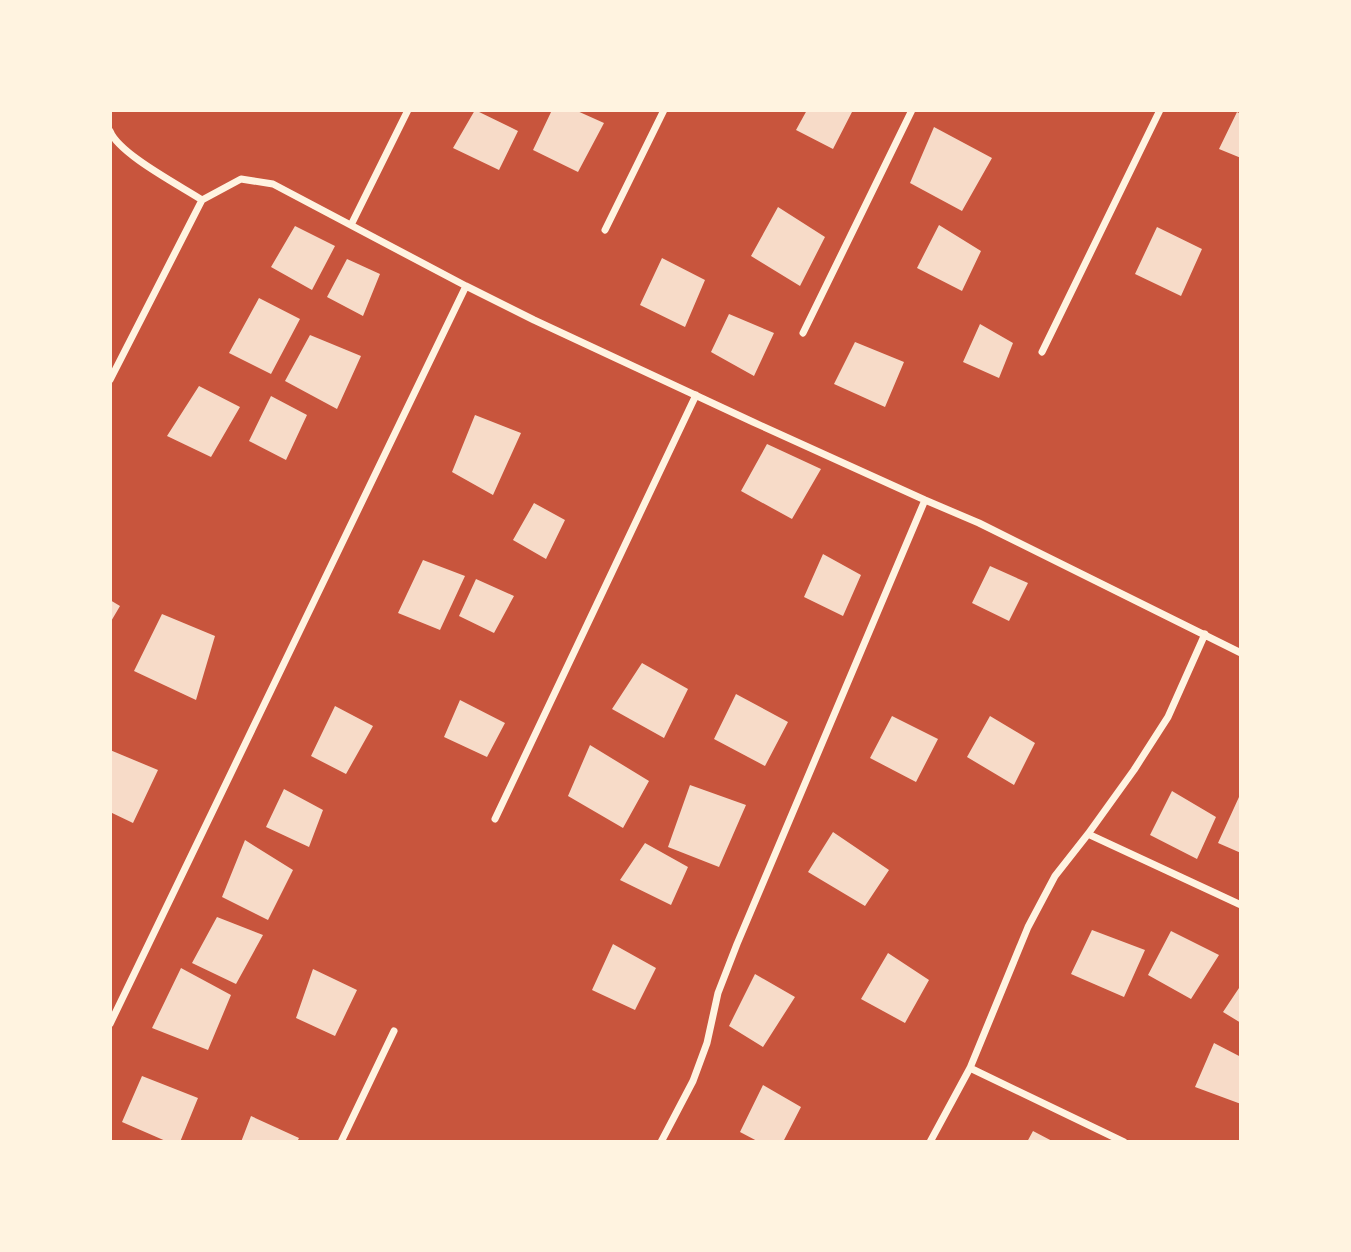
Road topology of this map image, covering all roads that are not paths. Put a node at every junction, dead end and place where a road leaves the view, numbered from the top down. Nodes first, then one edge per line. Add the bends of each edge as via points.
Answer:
1 (408, 110) edge
2 (664, 110) edge
3 (912, 110) edge
4 (1160, 110) edge
5 (110, 131) edge
6 (202, 200) junction
7 (351, 225) junction
8 (605, 230) dead end
9 (466, 286) junction
10 (803, 333) dead end
11 (1042, 352) dead end
12 (110, 380) edge
13 (696, 395) junction
14 (925, 500) junction
15 (1205, 634) junction
16 (1241, 653) edge
17 (495, 819) dead end
18 (1088, 834) junction
19 (1241, 905) edge
20 (110, 1024) edge
21 (394, 1031) dead end
22 (970, 1068) junction
23 (341, 1142) edge
24 (661, 1142) edge
25 (930, 1142) edge
26 (1124, 1142) edge

1 - 7 street
2 - 8 street
3 - 10 street
4 - 11 street
5 - 6 street via 128,153
6 - 7 street via 241,179 273,184
6 - 12 street
7 - 9 street
9 - 13 street
9 - 20 street
13 - 14 street
13 - 17 street
14 - 15 street
14 - 24 street via 737,944 693,1081
15 - 16 street
15 - 18 street via 1168,717
18 - 19 street
18 - 22 street via 1055,876 1028,927
21 - 23 street
22 - 25 street
22 - 26 street

